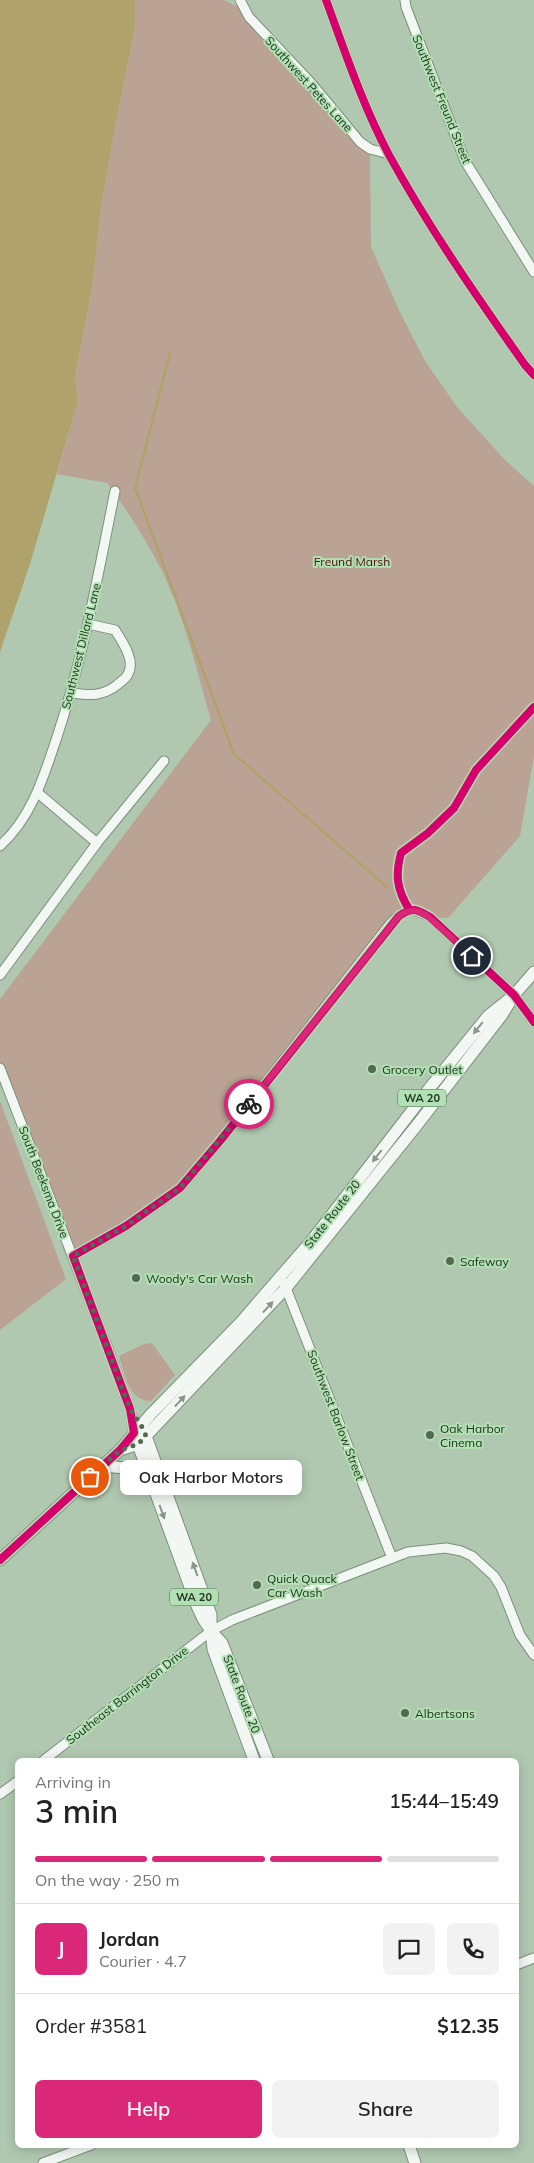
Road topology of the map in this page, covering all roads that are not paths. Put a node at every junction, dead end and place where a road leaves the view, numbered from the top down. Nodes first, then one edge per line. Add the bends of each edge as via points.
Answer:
1 (240, 0) edge
2 (326, 0) edge
3 (405, 0) edge
4 (389, 154) junction
5 (534, 272) edge
6 (534, 375) edge
7 (116, 491) dead end
8 (88, 624) junction
9 (72, 693) junction
10 (164, 761) dead end
11 (38, 792) junction
12 (97, 843) junction
13 (0, 846) edge
14 (534, 972) edge
15 (0, 975) edge
16 (514, 995) junction
17 (534, 1022) edge
18 (0, 1068) edge
19 (73, 1256) junction
20 (286, 1270) junction
21 (286, 1288) junction
22 (138, 1429) junction
23 (142, 1440) junction
24 (120, 1450) junction
25 (102, 1466) junction
26 (149, 1477) junction
27 (392, 1558) junction
28 (0, 1560) edge
29 (211, 1631) junction
30 (534, 1656) edge
31 (47, 1758) edge
32 (253, 1758) edge
33 (267, 1758) edge
34 (15, 1783) edge
35 (0, 1794) edge
36 (534, 1958) edge
37 (519, 1964) edge
38 (83, 2148) edge
39 (410, 2148) edge
40 (43, 2163) edge
41 (415, 2163) edge

1 - 4 street, Southwest Petes Lane via 249,17 312,84 360,142 370,149
2 - 4 street via 354,76
3 - 5 street, Southwest Freund Street via 465,162
4 - 6 street via 457,267
7 - 8 street, Southwest Dillard Lane
8 - 9 street, Southwest Dillard Lane
8 - 9 street via 115,630 127,649 130,669 128,676 109,691 93,696
9 - 11 street, Southwest Dillard Lane
10 - 12 street
11 - 12 street
11 - 13 street, Southwest Dillard Lane via 15,832
12 - 15 street
14 - 16 main road, State Route 20 / WA 20
16 - 17 street
16 - 19 street via 430,917 409,909 390,924 180,1188 126,1226
16 -> 20 main road, State Route 20 / WA 20 via 482,1024
16 - 21 main road, State Route 20 / WA 20 via 423,1117
18 - 19 street, South Beeksma Drive
19 - 22 street, South Beeksma Drive
20 - 21 street, Southwest Barlow Street
20 - 22 main road, State Route 20 / WA 20
23 -> 21 main road, WA 20
21 - 27 street, Southwest Barlow Street
22 - 23 main road, State Route 20 / WA 20
22 - 24 main road
23 - 24 main road
23 - 26 main road, State Route 20 / WA 20
29 -> 23 main road, State Route 20 / WA 20 via 211,1615
24 - 25 main road
25 - 26 main road via 137,1469
25 - 28 main road
26 -> 29 main road, State Route 20 / WA 20 via 197,1606
27 - 29 street, Southeast Barrington Drive
27 - 30 street, Southeast Barrington Drive via 434,1548 461,1551 472,1556 501,1587 520,1635
29 - 31 street, Southeast Barrington Drive
29 - 32 main road, State Route 20 / WA 20 via 213,1649
29 - 33 main road, State Route 20 / WA 20 via 222,1643
34 - 35 street
36 - 37 street
38 - 40 street
39 - 41 main road

